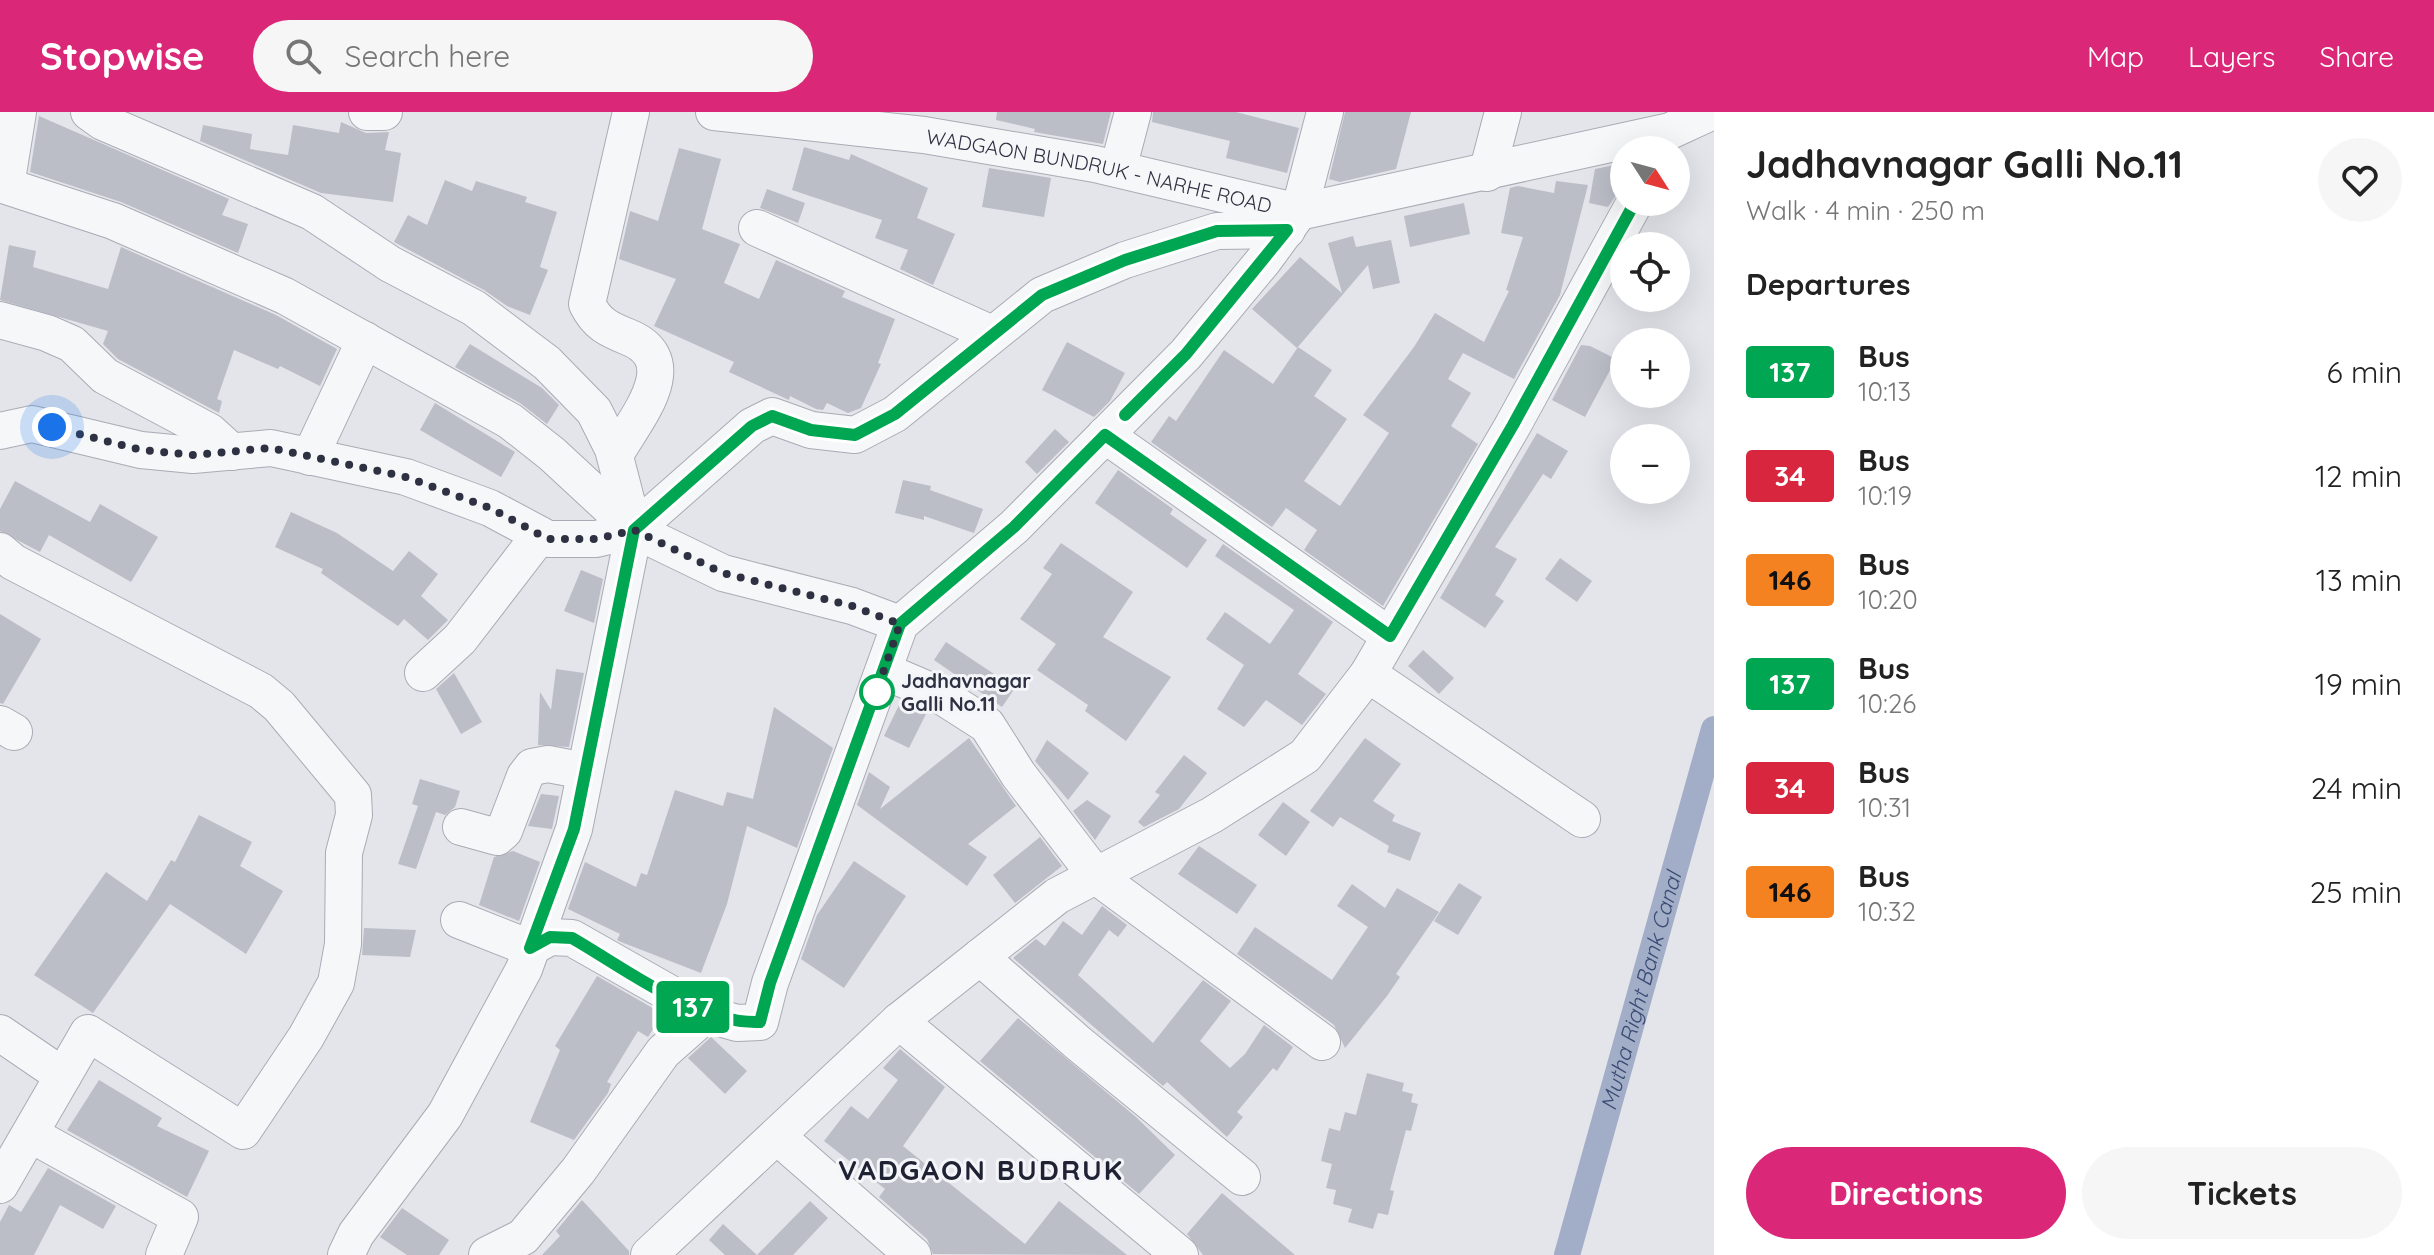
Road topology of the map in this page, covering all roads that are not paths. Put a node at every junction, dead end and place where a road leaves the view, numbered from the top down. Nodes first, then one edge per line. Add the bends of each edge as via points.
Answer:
1 (18, 112) edge
2 (89, 112) edge
3 (367, 112) edge
4 (384, 112) edge
5 (631, 112) edge
6 (715, 112) edge
7 (1133, 112) edge
8 (1325, 112) edge
9 (1503, 112) edge
10 (1711, 112) edge
11 (927, 124) edge
12 (1673, 136) edge
13 (1610, 151) edge
14 (1118, 169) junction
15 (1487, 173) junction
16 (1627, 216) edge
17 (1293, 221) junction
18 (757, 228) dead end
19 (0, 320) edge
20 (992, 334) junction
21 (365, 340) junction
22 (0, 431) edge
23 (1105, 435) junction
24 (232, 452) junction
25 (615, 455) junction
26 (310, 457) junction
27 (634, 530) junction
28 (540, 535) junction
29 (4, 566) edge
30 (900, 624) junction
31 (1390, 636) junction
32 (884, 671) junction
33 (423, 673) dead end
34 (1368, 674) junction
35 (585, 771) junction
36 (1582, 819) dead end
37 (461, 827) dead end
38 (1096, 876) junction
39 (459, 920) dead end
40 (530, 948) junction
41 (980, 957) junction
42 (706, 1014) junction
43 (899, 1021) junction
44 (0, 1033) edge
45 (1322, 1042) dead end
46 (63, 1076) junction
47 (30, 1134) junction
48 (778, 1137) junction
49 (1242, 1177) dead end
50 (0, 1184) edge
51 (164, 1255) edge
52 (346, 1255) edge
53 (487, 1255) edge
54 (649, 1255) edge
55 (913, 1255) edge
56 (1180, 1255) edge

1 - 21 street via 6,186 113,221 226,267
2 - 25 street via 312,212 390,264 474,308 547,363 594,411
3 - 4 street
5 - 25 street via 587,304 603,327 655,355 658,368
6 - 11 street, WADGAON BUNDRUK - NARHE ROAD
7 - 14 street
8 - 17 street
9 - 15 street
10 - 12 street, WADGAON BUNDRUK - NARHE ROAD
11 - 14 street, WADGAON BUNDRUK - NARHE ROAD
13 - 15 street, WADGAON BUNDRUK - NARHE ROAD
14 - 17 street, WADGAON BUNDRUK - NARHE ROAD
15 - 17 street, WADGAON BUNDRUK - NARHE ROAD
16 - 31 street
17 - 20 street via 1217,231 1125,260 1042,295
17 - 23 street via 1186,354
18 - 20 street
19 - 24 street via 72,344 105,376 210,432
20 - 27 street via 895,414 855,435 811,430 772,416 752,426
21 - 26 street
21 - 27 street via 510,421
22 - 24 street via 32,424 141,450
23 - 30 street via 1014,527
23 - 31 street
24 - 26 street via 271,448
25 - 27 street
26 - 28 street via 406,477 490,508
27 - 28 street via 596,539
27 - 30 street via 723,573 852,606
27 - 35 street
28 - 33 street via 460,639
29 - 46 street via 261,691 353,795 336,983 243,1131 88,1033
30 - 32 street
31 - 34 street
32 - 38 street via 940,695 987,725
32 - 42 street via 760,1022 737,1023
34 - 36 street
34 - 38 street via 1305,756 1212,815
35 - 37 street via 548,764 532,767 497,837
35 - 40 street via 574,829
38 - 41 street via 1057,896
38 - 45 street
39 - 40 street
40 - 42 street via 550,937 572,938
40 - 52 street via 524,969 445,1115
41 - 43 street
41 - 49 street
42 - 53 street via 663,1052 578,1171 523,1237
43 - 48 street
43 - 56 street
44 - 46 street
46 - 47 street
47 - 50 street
47 - 51 street via 180,1217
48 - 54 street
48 - 55 street

